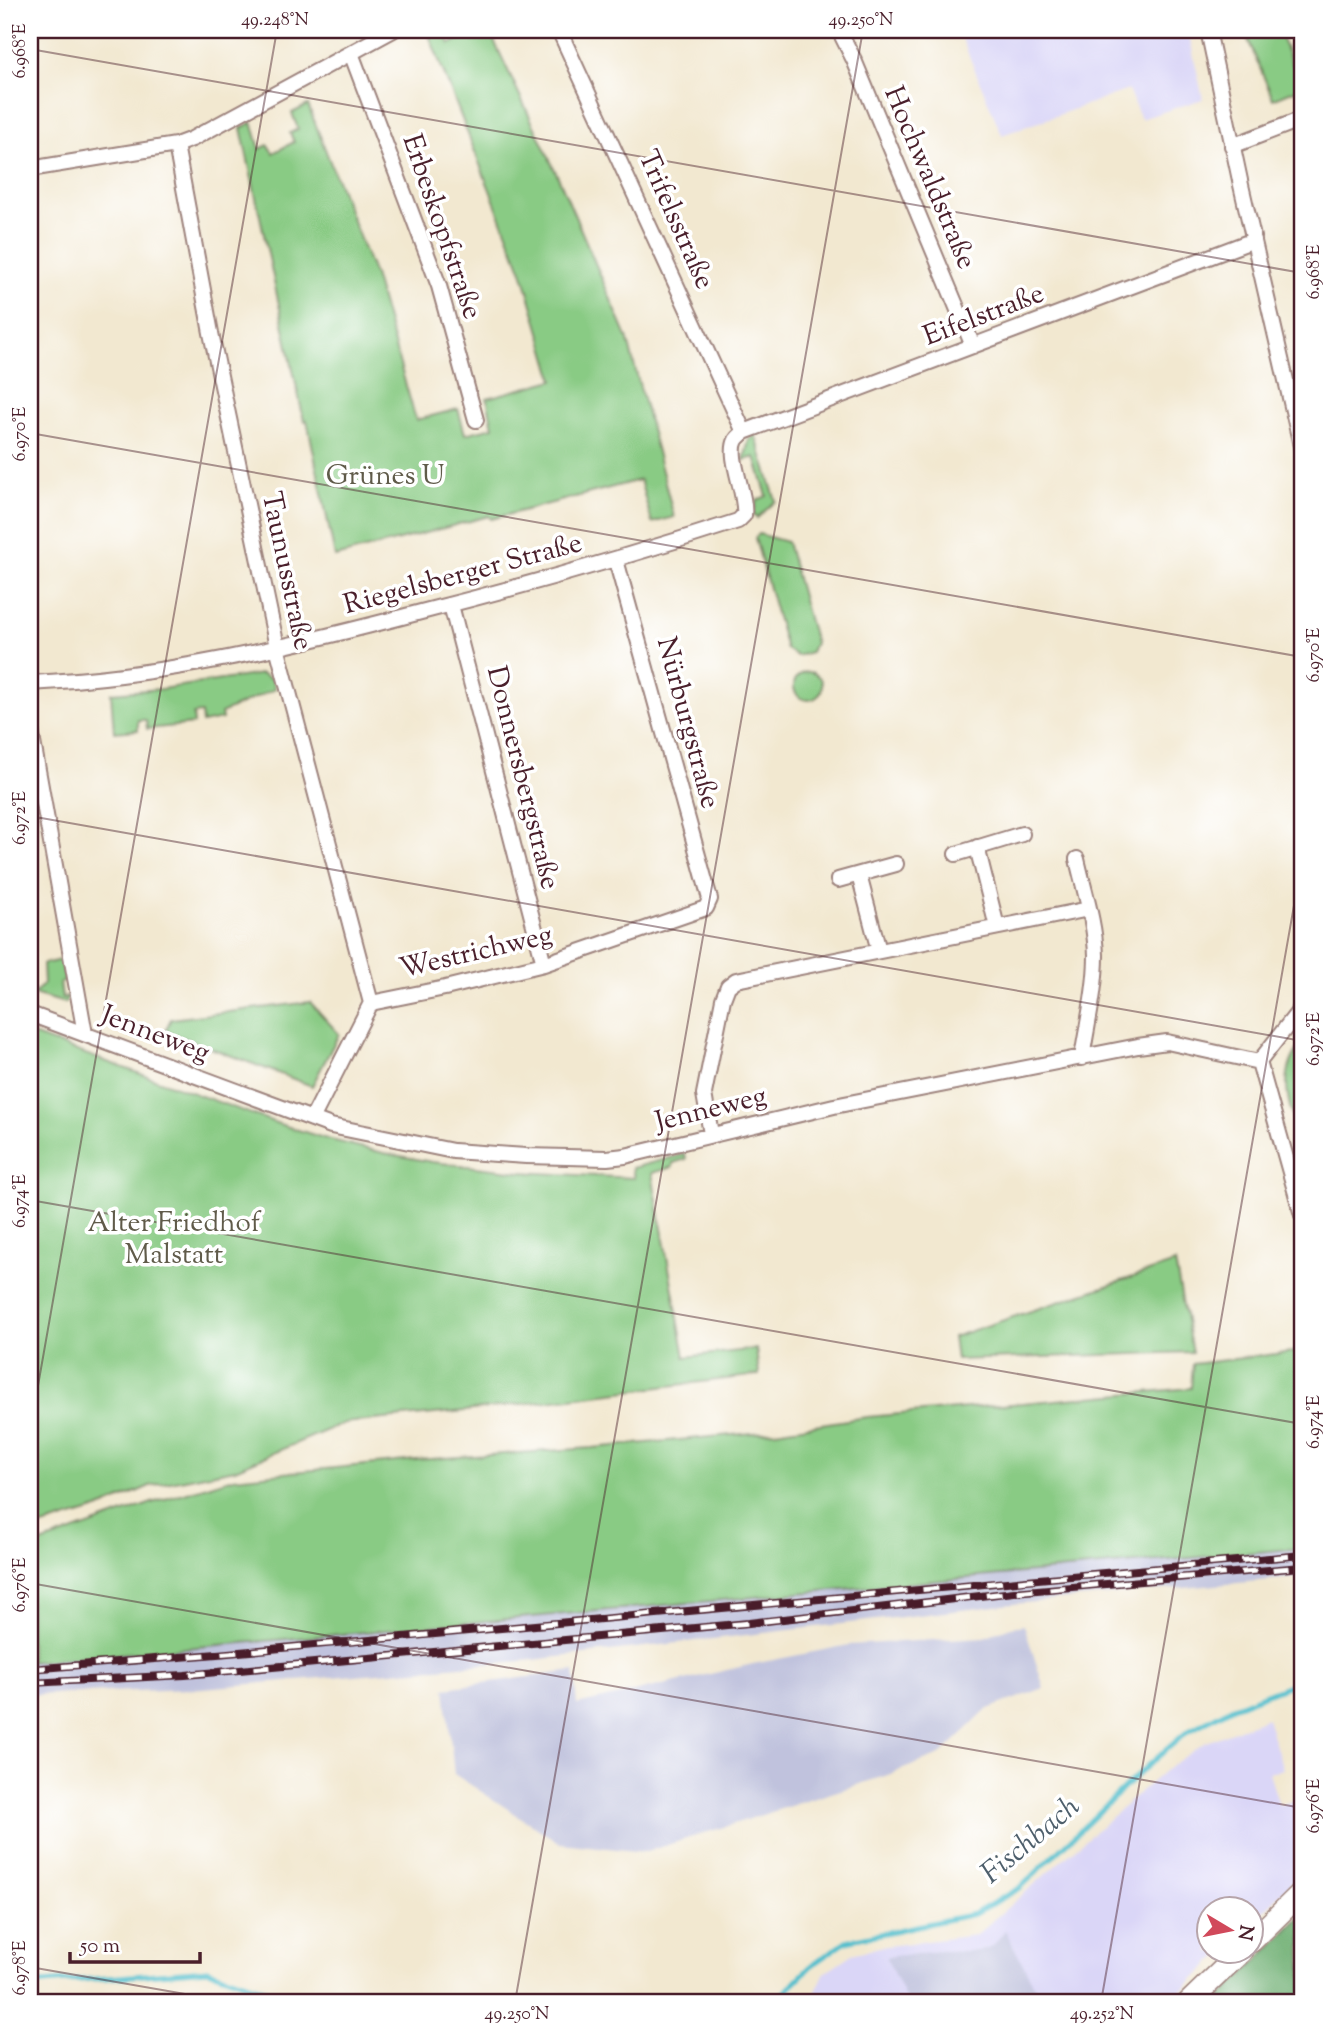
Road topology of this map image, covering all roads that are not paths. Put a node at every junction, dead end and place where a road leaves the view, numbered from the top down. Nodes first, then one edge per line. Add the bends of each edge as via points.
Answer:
1 (393, 30) edge
2 (559, 30) edge
3 (839, 30) edge
4 (1208, 30) edge
5 (351, 53) junction
6 (1302, 119) edge
7 (176, 145) junction
8 (1232, 146) junction
9 (30, 169) edge
10 (1254, 240) junction
11 (973, 346) junction
12 (476, 420) dead end
13 (739, 437) junction
14 (1302, 450) edge
15 (616, 560) junction
16 (452, 605) junction
17 (277, 647) junction
18 (30, 683) edge
19 (30, 725) edge
20 (1022, 834) dead end
21 (977, 848) junction
22 (956, 854) dead end
23 (1077, 859) dead end
24 (895, 864) dead end
25 (859, 874) junction
26 (838, 880) dead end
27 (710, 900) joint
28 (1089, 909) junction
29 (997, 927) junction
30 (879, 951) junction
31 (544, 964) junction
32 (371, 1003) junction
33 (1302, 1007) edge
34 (30, 1014) edge
35 (85, 1034) junction
36 (1082, 1058) junction
37 (1259, 1062) junction
38 (312, 1119) junction
39 (711, 1134) junction
40 (1302, 1215) edge
41 (1302, 1892) edge
42 (1266, 1927) edge
43 (1226, 1966) edge
44 (1189, 2002) edge

1 - 5 street
2 - 13 street, Trifelsstraße
3 - 11 street, Hochwaldstraße
4 - 8 street
5 - 7 street
5 - 12 street, Erbeskopfstraße via 436,275
6 - 8 street
7 - 9 street
7 - 17 street, Taunusstraße
8 - 10 street
10 - 11 street, Eifelstraße
10 - 14 street
11 - 13 street, Eifelstraße
13 - 15 street, Riegelsberger Straße via 734,454 746,506 744,516
15 - 16 street, Riegelsberger Straße
15 - 27 street, Nürburgstraße
16 - 17 street, Riegelsberger Straße
16 - 31 street, Donnersbergstraße
17 - 18 street, Riegelsberger Straße via 200,665
17 - 32 street, Taunusstraße
19 - 35 street
20 - 21 street
21 - 22 street
21 - 29 street
23 - 28 street
24 - 25 street
25 - 26 street
25 - 30 street
27 - 31 street, Westrichweg via 706,908
28 - 29 street
28 - 36 street via 1095,973
29 - 30 street
30 - 39 street via 727,986 705,1084
31 - 32 street, Westrichweg
32 - 38 street, Westrichweg
33 - 37 street
34 - 35 street, Jenneweg
35 - 38 street, Jenneweg
36 - 37 street, Jenneweg via 1167,1042
36 - 39 street, Jenneweg
37 - 40 street
38 - 39 street, Jenneweg via 426,1147 526,1156 625,1156
41 - 42 main road
43 - 44 main road

